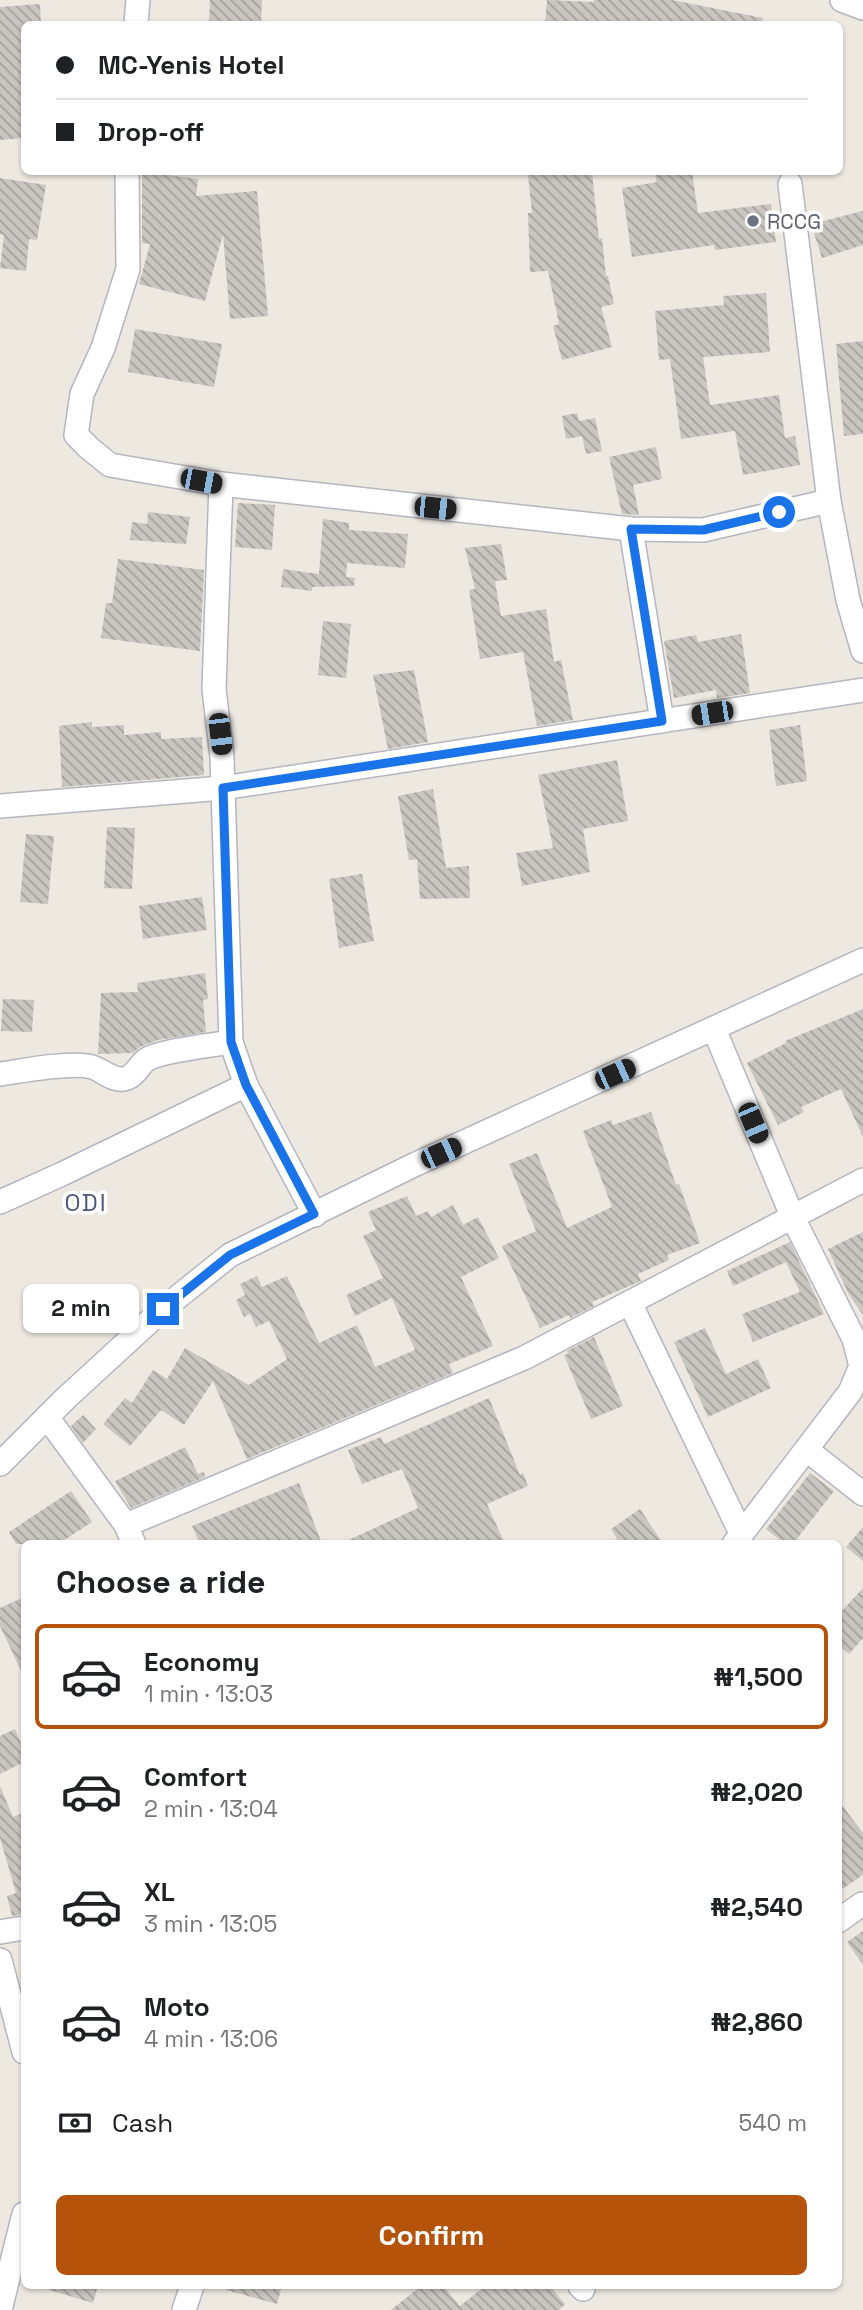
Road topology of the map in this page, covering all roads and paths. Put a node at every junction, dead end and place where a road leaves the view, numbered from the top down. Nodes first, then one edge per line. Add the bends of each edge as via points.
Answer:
1 (138, 0) edge
2 (842, 0) edge
3 (863, 8) edge
4 (136, 21) edge
5 (127, 175) edge
6 (790, 184) dead end
7 (221, 484) junction
8 (829, 501) junction
9 (631, 529) junction
10 (863, 651) edge
11 (863, 690) edge
12 (662, 721) junction
13 (223, 788) junction
14 (0, 806) edge
15 (863, 960) edge
16 (714, 1028) junction
17 (231, 1042) junction
18 (0, 1074) edge
19 (246, 1085) junction
20 (863, 1180) edge
21 (0, 1202) edge
22 (314, 1214) junction
23 (793, 1217) junction
24 (630, 1303) junction
25 (47, 1417) junction
26 (807, 1450) junction
27 (0, 1464) edge
28 (863, 1494) edge
29 (130, 1534) edge
30 (737, 1538) edge
31 (862, 1904) edge
32 (842, 1918) edge
33 (21, 1929) edge
34 (0, 1933) edge
35 (0, 1961) edge
36 (21, 2041) edge
37 (21, 2226) edge
38 (191, 2289) edge
39 (0, 2310) edge
40 (184, 2310) edge

1 - 4 street
2 - 3 street
5 - 7 street via 128,269 103,348 82,394 76,435 110,465
6 - 8 street
7 - 9 street
7 - 13 street via 214,689
8 - 9 street via 703,530
8 - 10 street
9 - 12 street
11 - 12 street
12 - 13 street
13 - 14 street
13 - 17 street
15 - 16 street
16 - 22 street
16 - 23 street
17 - 18 street via 158,1055 145,1060 127,1079 76,1065
17 - 19 street
19 - 21 street
19 - 22 street
20 - 23 street
22 - 25 street via 230,1255 163,1309
23 - 24 street
23 - 26 street via 853,1339 861,1366 850,1392
24 - 29 street via 524,1358
24 - 30 street
25 - 27 street
25 - 29 street
26 - 28 street
26 - 30 street
31 - 32 street
33 - 34 street
35 - 36 street
37 - 39 street
38 - 40 street

